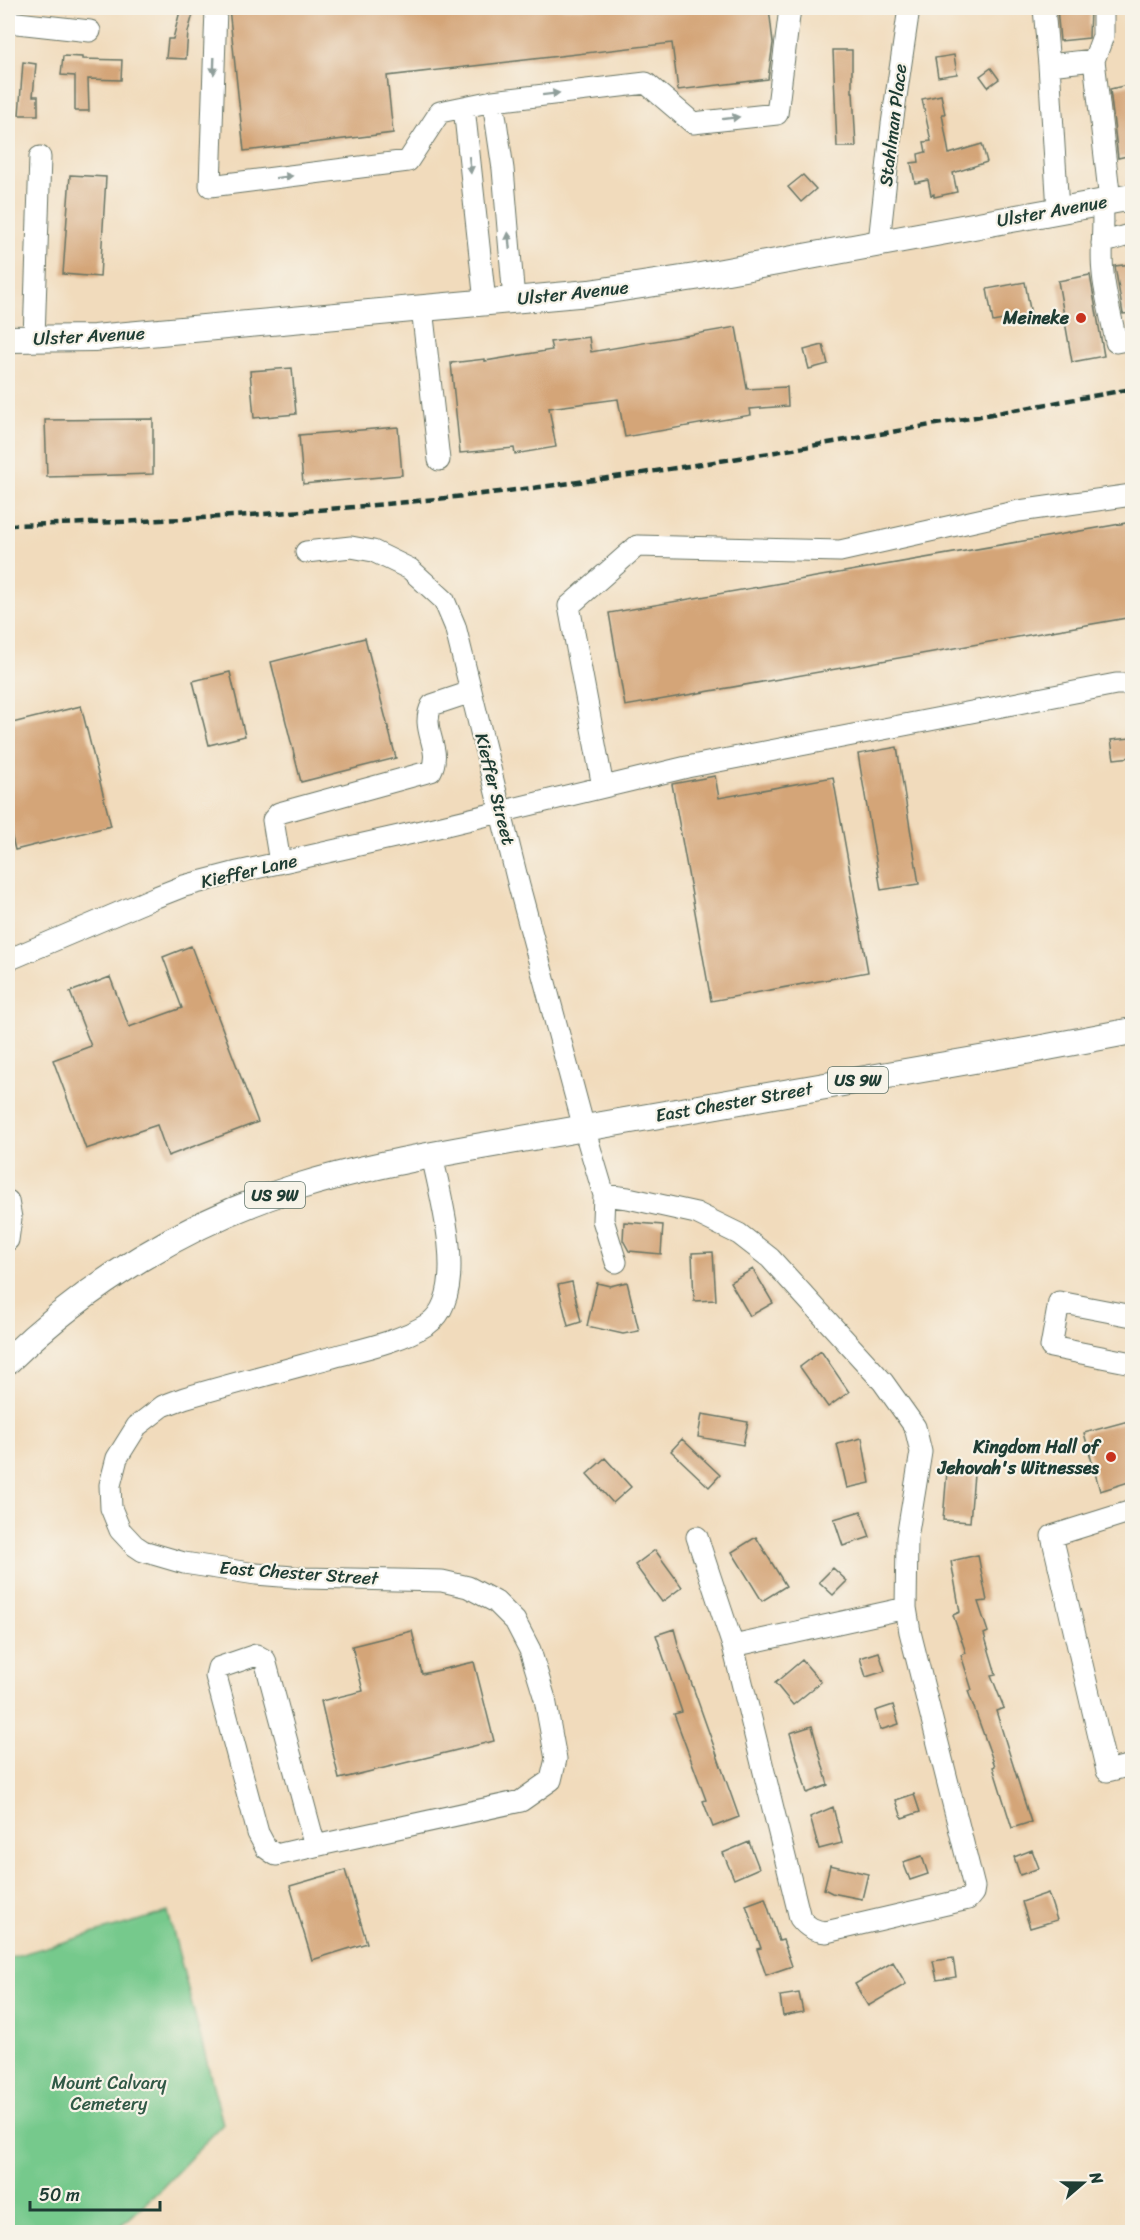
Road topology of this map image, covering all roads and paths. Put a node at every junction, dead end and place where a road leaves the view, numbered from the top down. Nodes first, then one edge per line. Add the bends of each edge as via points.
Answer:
1 (216, 8) edge
2 (790, 8) edge
3 (909, 8) edge
4 (1044, 8) edge
5 (1103, 8) edge
6 (8, 22) edge
7 (90, 32) dead end
8 (1094, 60) junction
9 (1049, 65) junction
10 (493, 101) junction
11 (464, 107) junction
12 (40, 157) dead end
13 (1115, 200) edge
14 (1058, 210) junction
15 (1132, 234) edge
16 (879, 242) junction
17 (1102, 243) junction
18 (514, 300) junction
19 (484, 302) junction
20 (422, 308) junction
21 (8, 339) edge
22 (34, 339) junction
23 (1132, 339) edge
24 (439, 460) dead end
25 (1132, 495) edge
26 (306, 552) dead end
27 (1132, 684) edge
28 (471, 692) junction
29 (603, 787) junction
30 (501, 812) junction
31 (280, 863) junction
32 (8, 960) edge
33 (1132, 1031) edge
34 (584, 1128) junction
35 (432, 1155) junction
36 (604, 1195) junction
37 (8, 1201) edge
38 (8, 1240) edge
39 (616, 1262) dead end
40 (1132, 1316) edge
41 (8, 1361) edge
42 (1132, 1363) edge
43 (1132, 1511) edge
44 (697, 1537) dead end
45 (906, 1608) junction
46 (733, 1646) junction
47 (1132, 1765) edge
48 (315, 1846) junction

1 -> 11 street via 210,186 408,161 440,112
10 -> 2 street via 646,83 693,123 777,114
3 - 16 street, Stahlman Place
4 - 9 street
5 - 8 street via 1103,36
6 - 7 street
8 - 9 street
8 - 13 street
9 - 14 street
10 - 11 street
18 -> 10 street
11 -> 19 street
12 - 22 street
13 - 14 main road, Ulster Avenue
13 - 17 street via 1104,225
14 - 16 main road, Ulster Avenue
15 - 17 street
16 - 18 main road, Ulster Avenue via 695,277
17 - 23 street via 1102,272 1116,342
18 - 19 main road, Ulster Avenue
19 - 20 main road, Ulster Avenue
20 - 22 main road, Ulster Avenue via 94,339
20 - 24 street
21 - 22 main road, Ulster Avenue
25 - 29 street via 1019,511 840,551 637,546 569,606
26 - 28 street, Kieffer Street via 351,547 373,551 410,569 436,590 455,626
27 - 29 street, Kieffer Lane via 909,723
28 - 30 street, Kieffer Street
28 - 31 street via 432,705 427,715 436,761 431,771 279,813 273,820
29 - 30 street, Kieffer Lane
30 - 31 street, Kieffer Lane
30 - 34 street, Kieffer Street
31 - 32 street, Kieffer Lane via 184,886
33 - 34 main road, East Chester Street / US 9W
34 - 35 main road, US 9W
34 - 36 street, Kieffer Street
35 - 41 main road, US 9W via 293,1189 190,1231 86,1295
35 - 48 street, East Chester Street via 447,1227 450,1280 440,1312 430,1323 409,1334 163,1407 137,1426 117,1458 110,1485 111,1508 120,1530 143,1551 184,1563 256,1574 442,1581 468,1587 496,1602 515,1621 530,1650 542,1689 556,1759 551,1780 521,1801
36 - 39 street, Kieffer Street via 603,1220
36 - 45 street via 696,1213 739,1234 770,1258 883,1382 915,1427 921,1452 907,1538
37 - 38 street
40 - 42 street via 1059,1302 1051,1347
43 - 47 street via 1052,1536 1107,1771
44 - 46 street
45 - 46 street
45 - 46 street via 974,1887 968,1899 860,1924 818,1931 807,1927 800,1918
48 - 48 street via 265,1660 256,1655 218,1668 216,1676 258,1833 266,1848 276,1855

